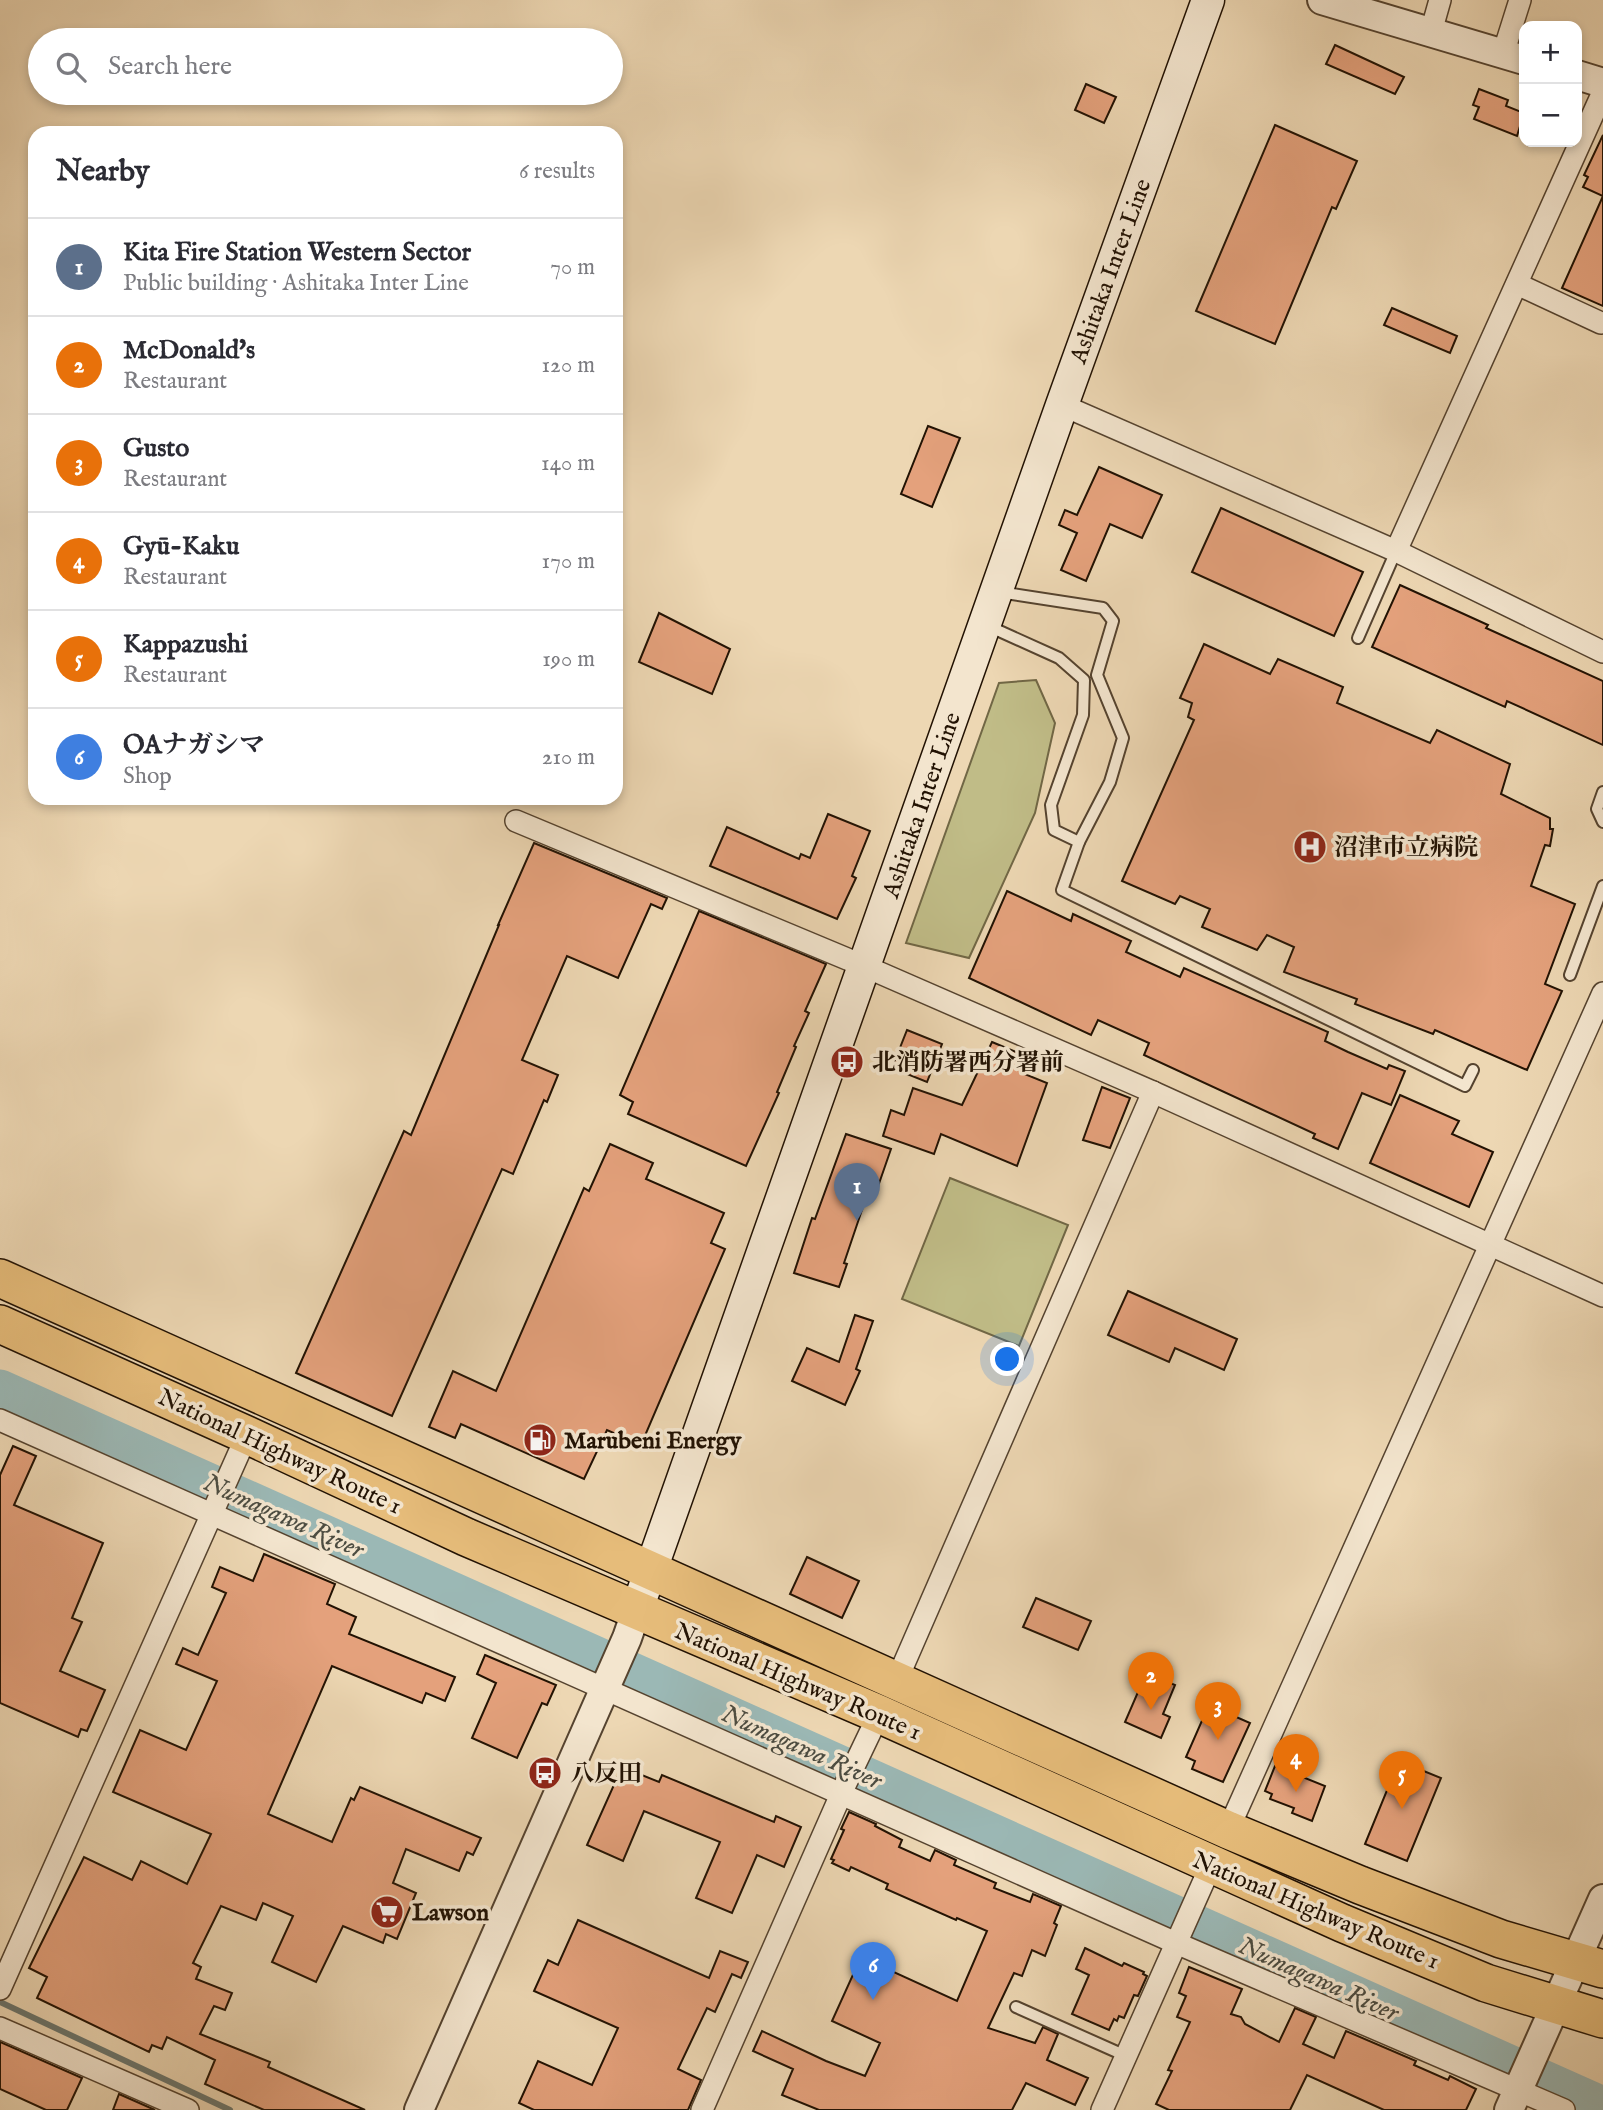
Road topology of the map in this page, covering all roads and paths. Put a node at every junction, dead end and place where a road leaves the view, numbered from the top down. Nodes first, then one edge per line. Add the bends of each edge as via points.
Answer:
1 (1208, 0) edge
2 (1322, 0) edge
3 (1440, 0) edge
4 (1520, 0) edge
5 (1431, 32) junction
6 (1513, 57) edge
7 (1582, 77) edge
8 (1603, 83) edge
9 (1603, 92) edge
10 (1517, 284) junction
11 (1601, 323) dead end
12 (1062, 405) junction
13 (1396, 551) junction
14 (996, 592) junction
15 (984, 625) junction
16 (1358, 638) dead end
17 (1603, 652) edge
18 (1603, 792) edge
19 (516, 821) dead end
20 (1603, 822) edge
21 (1079, 842) junction
22 (1603, 886) edge
23 (864, 966) junction
24 (1570, 975) dead end
25 (1603, 993) edge
26 (1473, 1070) dead end
27 (1153, 1092) junction
28 (1488, 1245) junction
29 (0, 1278) edge
30 (1603, 1296) edge
31 (0, 1324) edge
32 (0, 1420) edge
33 (247, 1435) junction
34 (214, 1510) junction
35 (651, 1571) junction
36 (632, 1625) junction
37 (896, 1682) junction
38 (606, 1686) junction
39 (874, 1727) junction
40 (844, 1788) junction
41 (1228, 1830) junction
42 (1205, 1878) junction
43 (1603, 1899) edge
44 (1177, 1939) junction
45 (1589, 1965) edge
46 (0, 1989) edge
47 (1556, 2004) junction
48 (1016, 2007) dead end
49 (1603, 2019) edge
50 (0, 2028) edge
51 (1126, 2056) junction
52 (1516, 2093) edge
53 (188, 2110) edge
54 (419, 2110) edge
55 (702, 2110) edge
56 (1102, 2110) edge
57 (1564, 2110) edge

1 - 12 main road, Ashitaka Inter Line
2 - 5 street
3 - 5 street
4 - 6 street
5 - 6 street
7 - 8 street
9 - 10 street
10 - 11 street
10 - 13 street
12 - 13 street
12 - 14 main road, Ashitaka Inter Line
13 - 16 lane
13 - 17 street
14 - 15 main road, Ashitaka Inter Line
14 - 21 lane via 1103,608 1112,621 1097,675 1123,738 1110,782
15 - 21 lane via 1059,658 1084,680 1083,715 1051,805 1054,830
15 - 23 main road, Ashitaka Inter Line
18 - 20 lane via 1597,809
19 - 23 street
21 - 26 lane via 1062,890 1465,1086
22 - 24 lane
23 - 27 street
23 - 35 main road, Ashitaka Inter Line
25 - 28 street
27 - 28 street
27 - 37 street
28 - 30 street
28 - 41 street
29 - 35 highway, National Highway Route 1
31 - 33 highway, National Highway Route 1
32 - 34 street
33 - 34 street
33 - 36 highway, National Highway Route 1 via 466,1537
34 - 38 street
34 - 46 street
35 - 36 main road, Ashitaka Inter Line
35 - 37 highway, National Highway Route 1
36 - 38 street
36 - 39 highway, National Highway Route 1
37 - 41 highway, National Highway Route 1
38 - 40 street
38 - 54 street
39 - 40 street
39 - 42 highway, National Highway Route 1
40 - 44 street
40 - 55 street
41 - 45 highway, National Highway Route 1 via 1501,1939
42 - 44 street
42 - 47 highway, National Highway Route 1 via 1342,1923 1486,1983
43 - 45 street
44 - 51 street
44 - 52 street
45 - 47 street
47 - 49 highway, National Highway Route 1
47 - 52 street
48 - 51 lane
50 - 53 street
51 - 56 street
52 - 57 street

